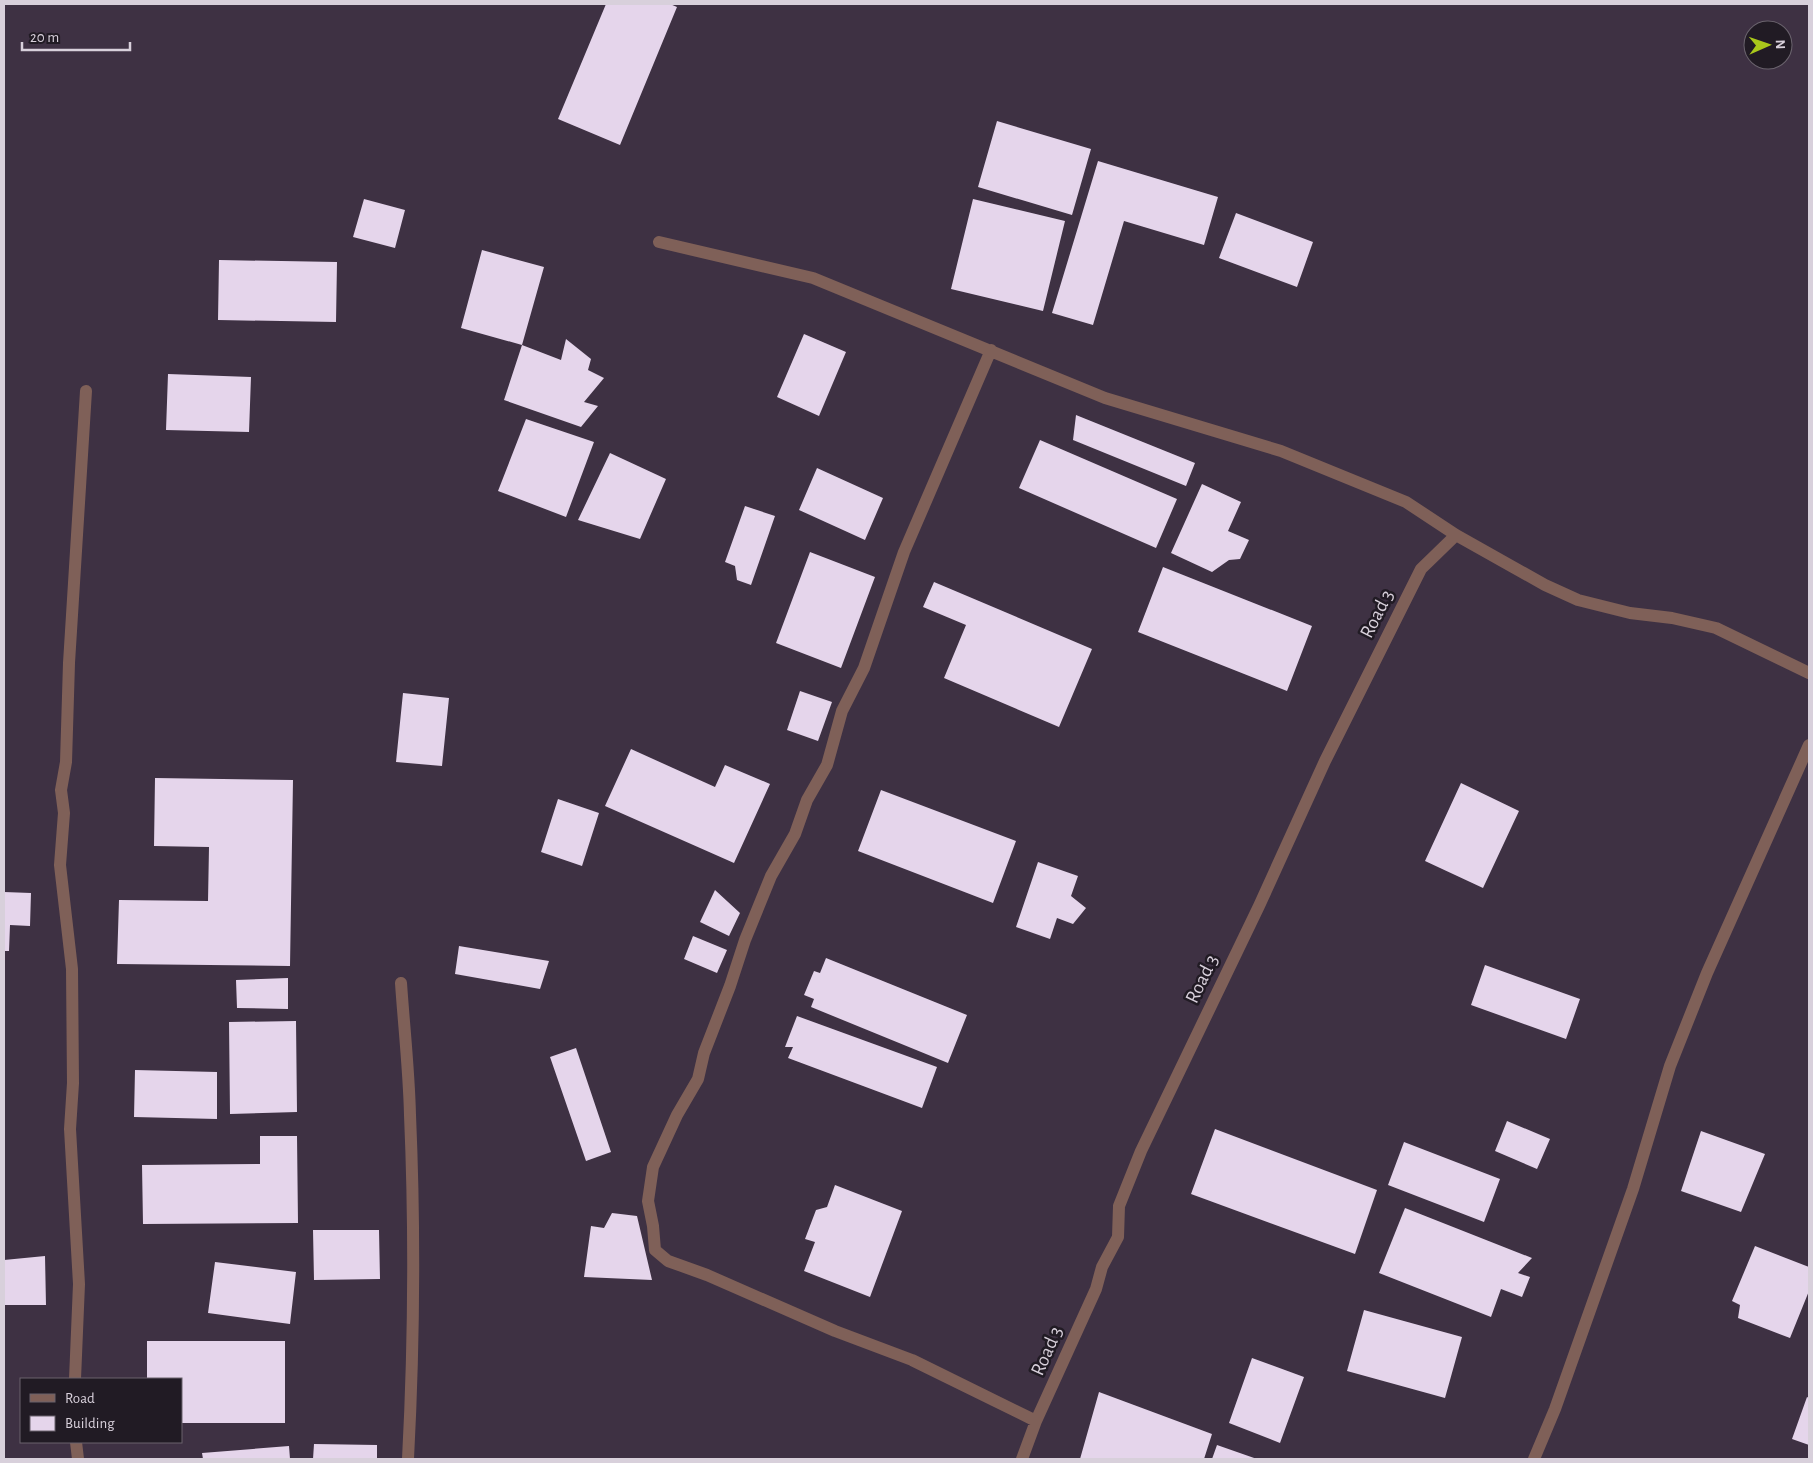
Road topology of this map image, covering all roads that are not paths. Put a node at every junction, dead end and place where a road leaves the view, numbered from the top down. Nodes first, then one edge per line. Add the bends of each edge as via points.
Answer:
1 (659, 242) dead end
2 (991, 350) junction
3 (86, 391) dead end
4 (1456, 535) junction
5 (1809, 673) edge
6 (1809, 745) edge
7 (401, 983) dead end
8 (75, 1378) edge
9 (1036, 1421) junction
10 (76, 1443) edge
11 (78, 1459) edge
12 (408, 1459) edge
13 (1022, 1459) edge
14 (1534, 1459) edge

1 - 2 street via 813,278
2 - 4 street via 1105,398 1281,451 1406,502
2 - 9 street via 904,552 864,668 842,711 827,764 807,800 795,834 771,876 704,1053 698,1079 653,1167 648,1201 655,1250 668,1260 912,1360
3 - 8 street via 66,762 61,790 64,813 60,865 72,969 70,1129 78,1284
4 - 5 street via 1545,586 1578,600 1716,628
4 - 9 street, Road 3 via 1421,569 1401,605 1167,1094 1119,1206 1118,1236
6 - 14 street via 1707,973 1670,1066 1633,1189
7 - 12 street via 410,1113 413,1226 412,1394
9 - 13 street, Road 3
10 - 11 street

